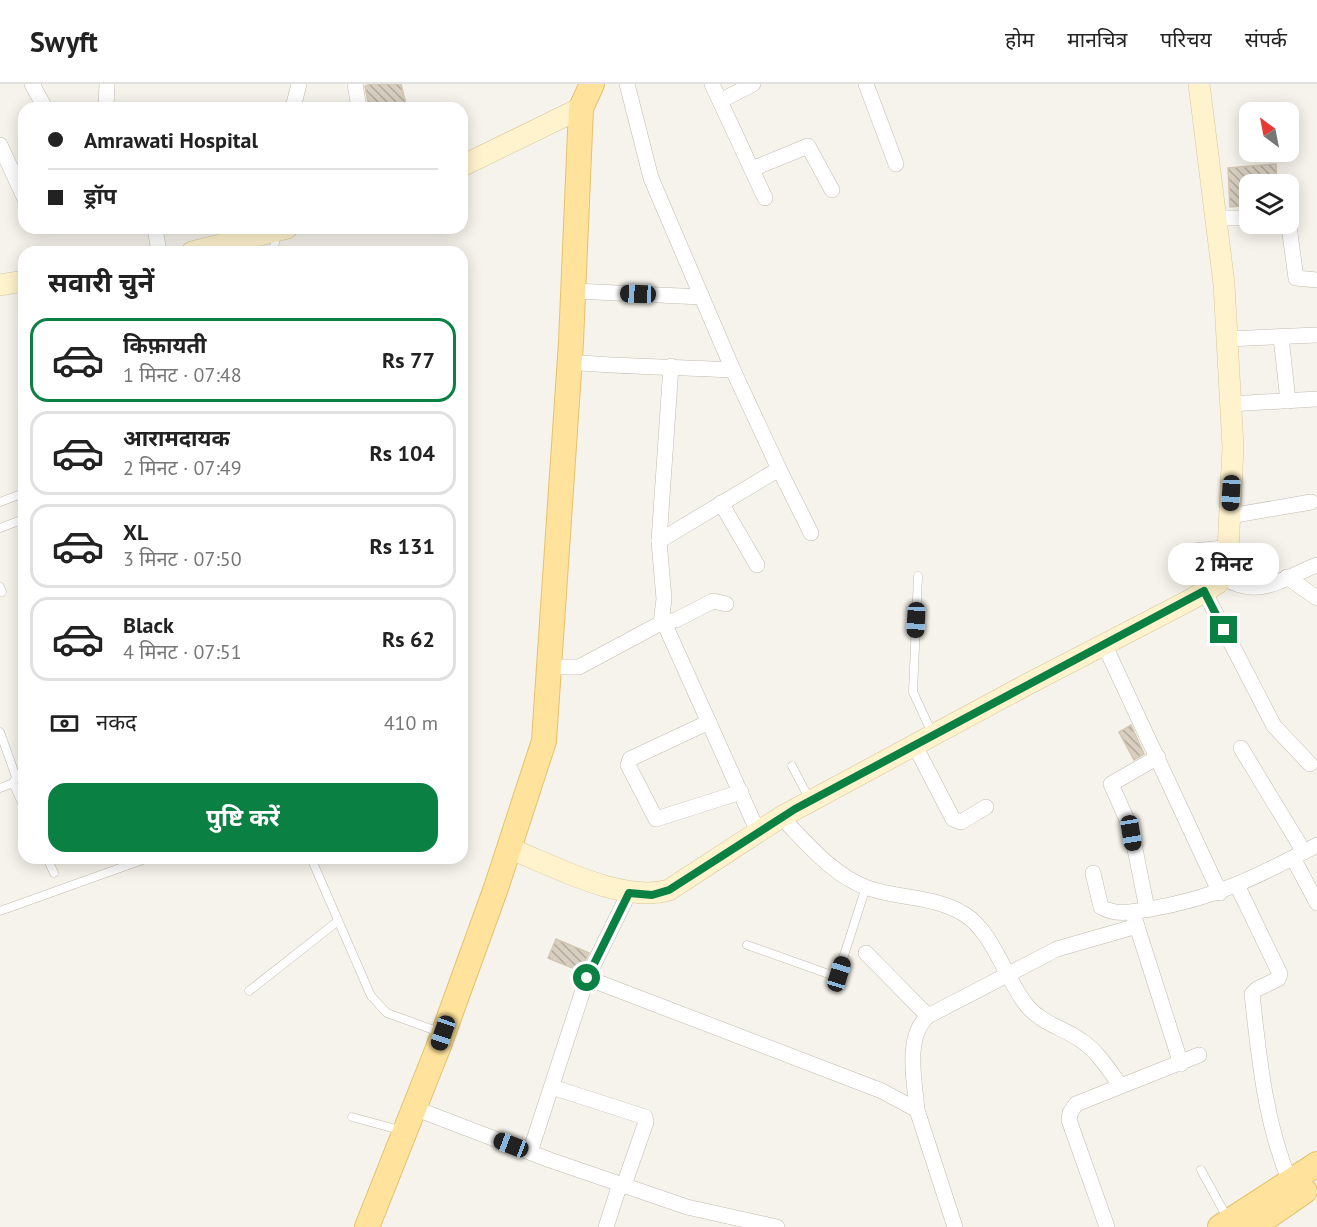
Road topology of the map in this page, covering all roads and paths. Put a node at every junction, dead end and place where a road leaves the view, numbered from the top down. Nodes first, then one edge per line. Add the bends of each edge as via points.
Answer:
1 (32, 84) edge
2 (107, 84) edge
3 (299, 84) edge
4 (355, 84) edge
5 (592, 84) edge
6 (627, 84) edge
7 (712, 84) edge
8 (753, 84) edge
9 (866, 84) edge
10 (1199, 84) edge
11 (720, 101) junction
12 (42, 102) edge
13 (106, 102) edge
14 (294, 102) edge
15 (358, 102) edge
16 (582, 108) junction
17 (0, 145) edge
18 (468, 163) edge
19 (896, 164) dead end
20 (752, 169) junction
21 (18, 183) edge
22 (832, 190) dead end
23 (765, 198) dead end
24 (1216, 218) junction
25 (1239, 218) edge
26 (262, 234) edge
27 (1292, 234) edge
28 (215, 246) edge
29 (1317, 280) edge
30 (18, 282) edge
31 (0, 285) edge
32 (574, 291) junction
33 (702, 297) junction
34 (1317, 335) edge
35 (1281, 336) junction
36 (1227, 339) junction
37 (569, 362) junction
38 (671, 366) junction
39 (733, 370) junction
40 (1317, 399) edge
41 (1288, 401) junction
42 (1230, 404) junction
43 (779, 469) junction
44 (18, 495) edge
45 (0, 502) edge
46 (1311, 502) dead end
47 (722, 503) junction
48 (1230, 516) junction
49 (18, 521) edge
50 (0, 528) edge
51 (811, 533) dead end
52 (659, 541) junction
53 (1229, 544) junction
54 (1179, 549) dead end
55 (1317, 565) edge
56 (757, 566) dead end
57 (918, 576) dead end
58 (1222, 577) junction
59 (1287, 577) junction
60 (1204, 591) junction
61 (1317, 598) edge
62 (726, 604) dead end
63 (661, 623) junction
64 (1104, 644) junction
65 (549, 667) junction
66 (709, 722) junction
67 (0, 732) edge
68 (933, 734) junction
69 (914, 744) junction
70 (1241, 748) dead end
71 (1158, 756) junction
72 (1310, 764) dead end
73 (792, 766) dead end
74 (13, 783) junction
75 (0, 788) edge
76 (741, 792) junction
77 (18, 794) edge
78 (810, 801) junction
79 (986, 807) dead end
80 (781, 817) junction
81 (758, 831) junction
82 (507, 848) junction
83 (1305, 852) edge
84 (50, 864) edge
85 (131, 864) edge
86 (314, 864) edge
87 (54, 873) dead end
88 (1093, 873) dead end
89 (1237, 885) junction
90 (866, 887) junction
91 (629, 893) junction
92 (1220, 893) junction
93 (1317, 903) edge
94 (0, 911) edge
95 (1138, 916) junction
96 (338, 921) junction
97 (747, 945) dead end
98 (866, 953) dead end
99 (1007, 975) junction
100 (587, 978) junction
101 (249, 991) dead end
102 (928, 1016) junction
103 (443, 1033) junction
104 (1199, 1055) dead end
105 (1181, 1064) junction
106 (1120, 1085) junction
107 (552, 1087) junction
108 (414, 1108) junction
109 (917, 1110) junction
110 (352, 1118) dead end
111 (405, 1131) junction
112 (530, 1152) junction
113 (1317, 1164) edge
114 (1201, 1170) dead end
115 (1290, 1182) junction
116 (1317, 1183) edge
117 (622, 1184) junction
118 (1225, 1224) edge
119 (367, 1227) edge
120 (606, 1227) edge
121 (777, 1227) edge
122 (955, 1227) edge
123 (1107, 1227) edge
124 (1253, 1227) edge

1 - 12 street
2 - 13 street
3 - 14 street
4 - 15 street
5 - 16 main road
6 - 33 street via 651,178
7 - 11 street
8 - 11 street
9 - 19 street
10 - 24 main road
11 - 20 street
16 - 18 main road
16 - 32 main road
17 - 21 street
20 - 22 street via 808,146
20 - 23 street
24 - 25 street
24 - 36 main road
26 - 28 main road
27 - 29 street via 1294,274 1300,280
30 - 31 main road
32 - 33 street
32 - 37 main road
33 - 39 street
34 - 35 street
35 - 36 street
35 - 41 street
36 - 42 main road
37 - 38 street
37 - 65 main road
38 - 39 street
38 - 52 street
39 - 43 street
40 - 41 street
41 - 42 street
42 - 48 main road
43 - 47 street
43 - 51 street
44 - 45 lane
46 - 48 street
47 - 52 street
47 - 56 street
48 - 53 main road
49 - 50 lane
52 - 63 street via 664,599
53 - 54 lane
53 - 58 main road via 1227,571
55 - 59 street
57 - 68 lane via 913,692
58 - 59 street via 1235,585 1258,589
58 - 60 main road
59 - 61 street
60 - 64 main road
60 - 72 street via 1274,726
62 - 63 street via 713,601 676,620
63 - 65 street via 579,667
63 - 66 street
64 - 68 main road
64 - 71 street
65 - 82 main road via 544,741
66 - 76 street
66 - 76 street via 630,759 628,765 656,819
67 - 74 lane via 16,777
68 - 69 main road
69 - 78 main road
69 - 79 street via 953,819 961,822
70 - 83 street
71 - 92 street
71 - 95 street via 1111,784 1131,829
73 - 78 lane
74 - 75 lane
74 - 77 lane
76 - 81 street
78 - 80 main road
80 - 81 main road
80 - 90 street via 836,869
81 - 91 main road via 669,890 652,895
82 - 91 main road
82 - 103 main road
83 - 89 street
83 - 93 street
84 - 87 lane
85 - 94 lane
86 - 96 lane
88 - 95 street via 1101,907
89 - 92 street
89 - 115 street via 1280,974 1252,994 1274,1140
90 - 97 lane via 837,976
90 - 99 street via 926,899 967,915 980,929
91 - 100 street
92 - 95 street
95 - 99 street via 1057,949
95 - 105 street
96 - 101 lane
96 - 103 lane via 378,1006 396,1017
98 - 102 street
99 - 102 street
99 - 106 street via 1028,1007 1084,1042
100 - 107 street
100 - 109 street via 882,1091
102 - 109 street via 917,1033 913,1057
103 - 108 main road
104 - 105 street
105 - 106 street
106 - 123 street via 1076,1104 1069,1120
107 - 112 street
107 - 117 street via 645,1117
108 - 111 main road
108 - 112 street
109 - 122 street
110 - 111 lane
111 - 119 main road
112 - 117 street
113 - 115 main road
114 - 118 lane
115 - 118 main road
116 - 124 main road
117 - 120 street
117 - 121 street via 687,1207

